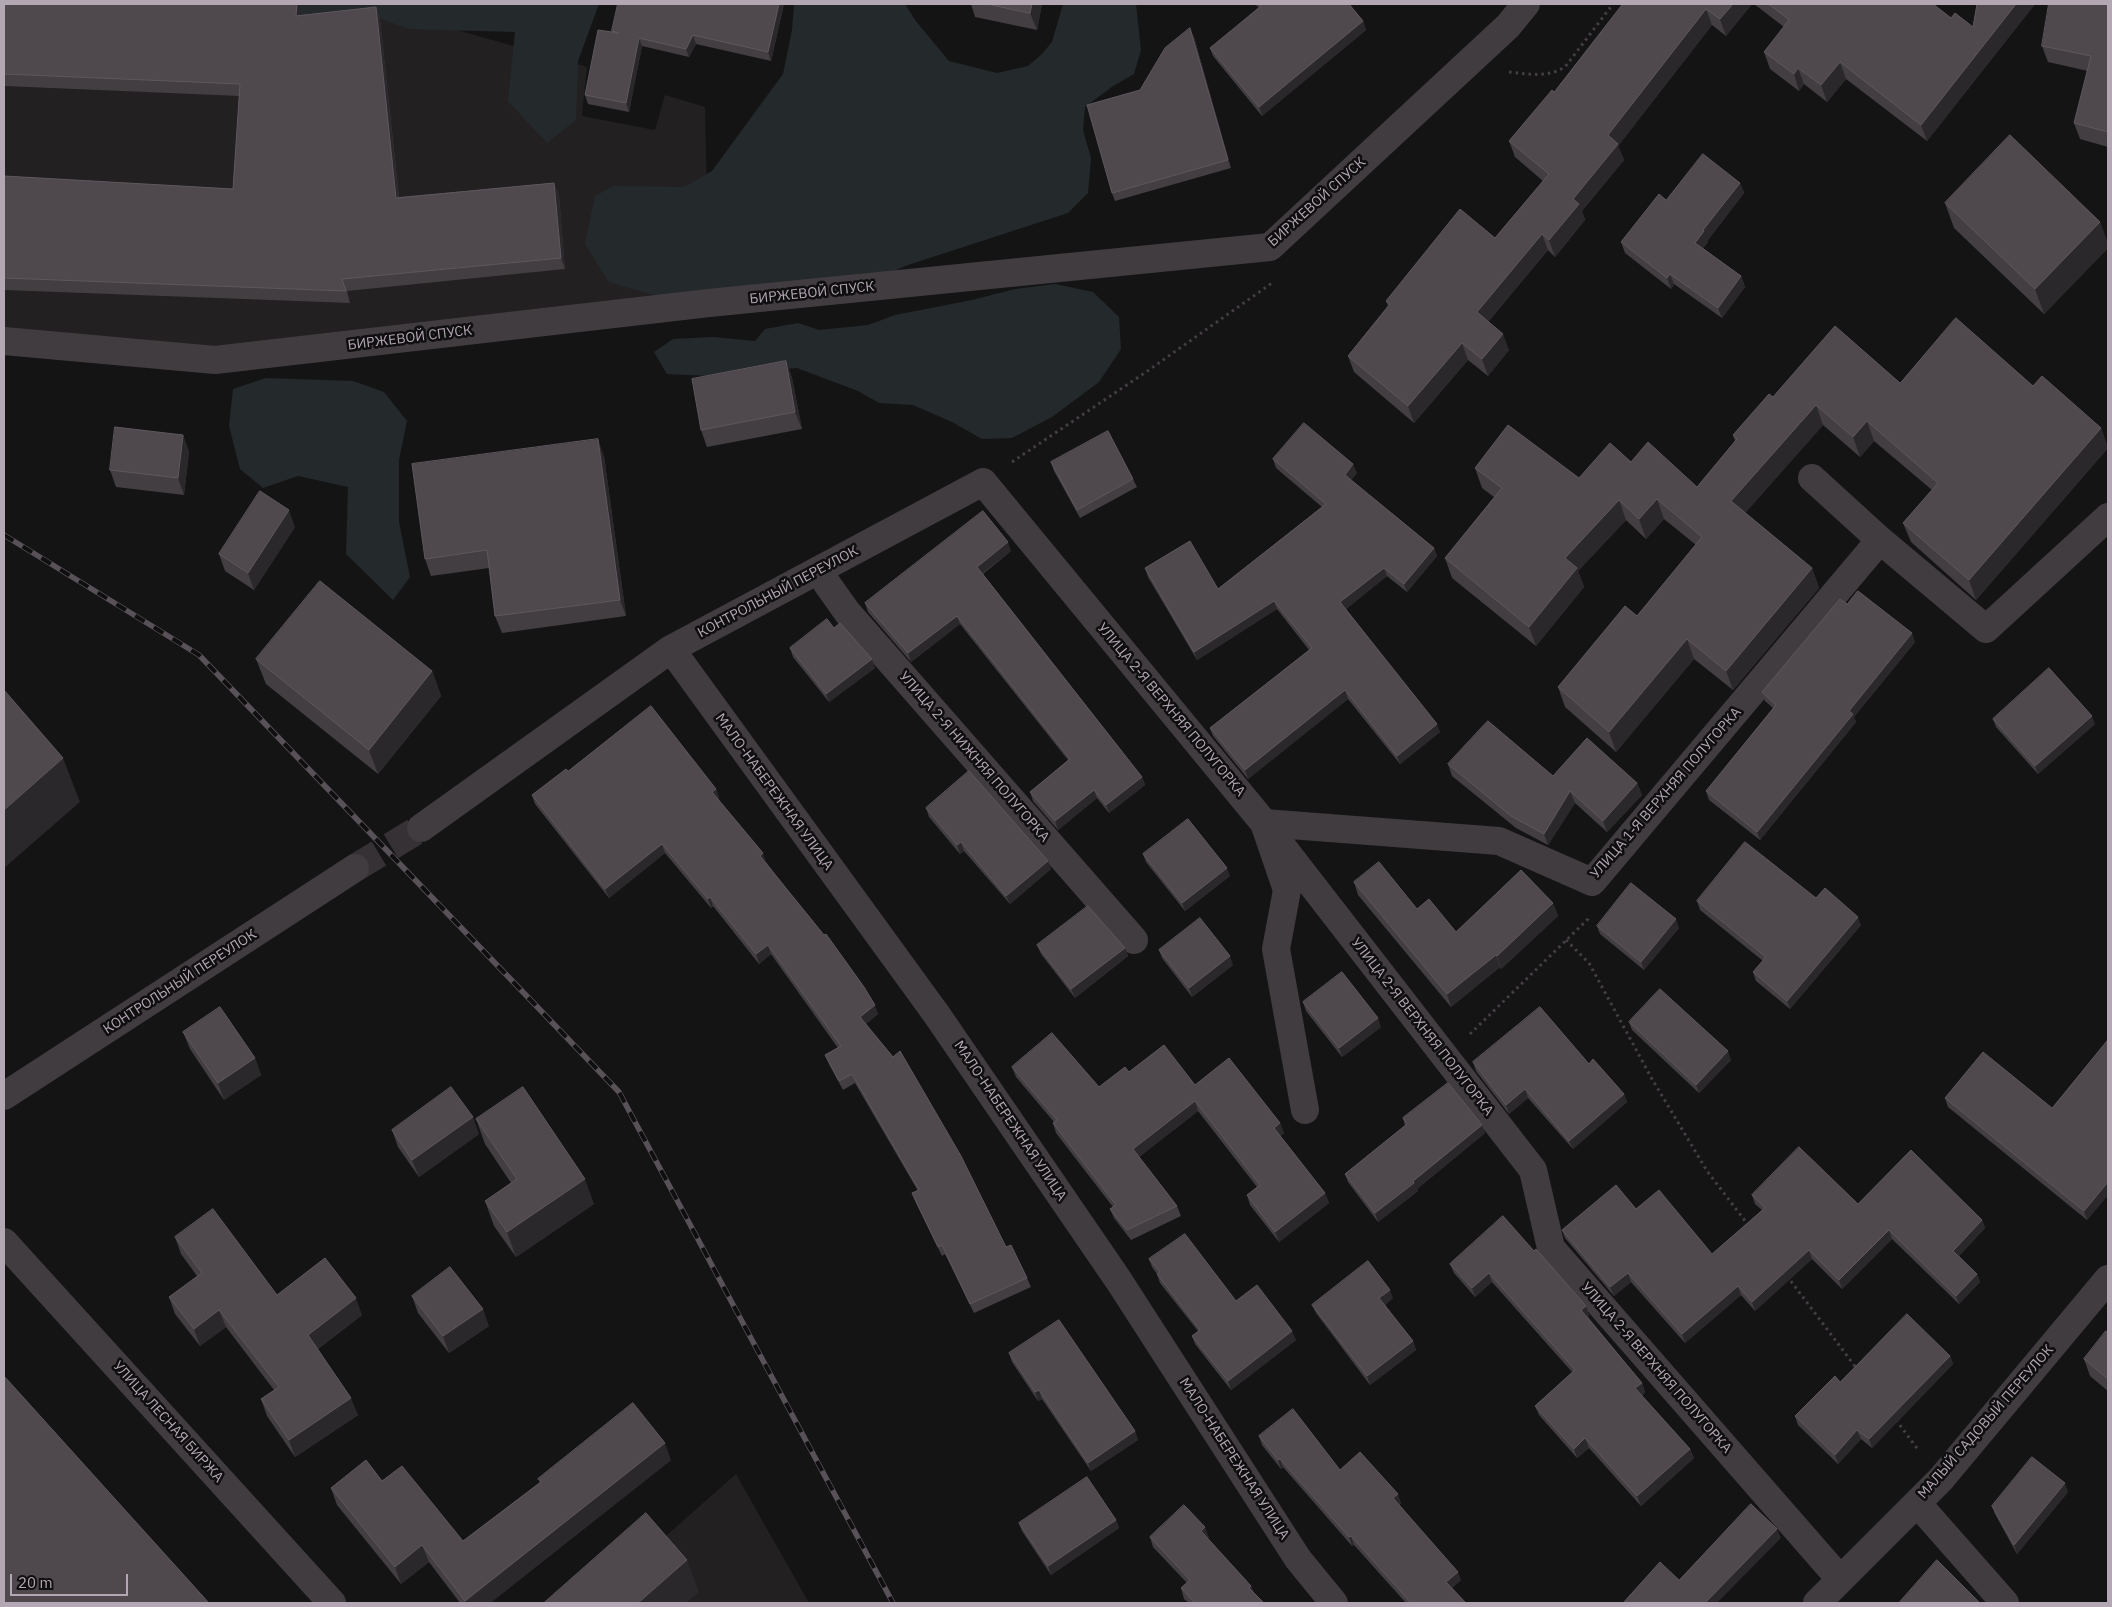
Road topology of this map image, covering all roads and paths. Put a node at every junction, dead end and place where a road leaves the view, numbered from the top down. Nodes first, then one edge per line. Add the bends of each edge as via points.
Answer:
1 (1526, 4) edge
2 (1613, 4) edge
3 (1505, 71) dead end
4 (4, 341) edge
5 (1146, 372) dead end
6 (1812, 478) dead end
7 (983, 482) junction
8 (2108, 517) edge
9 (1880, 540) junction
10 (818, 571) junction
11 (671, 650) junction
12 (1264, 823) junction
13 (421, 828) tunnel mouth
14 (355, 868) tunnel mouth
15 (1592, 882) junction
16 (1134, 940) dead end
17 (1566, 940) junction
18 (1446, 1058) junction
19 (4, 1096) edge
20 (1305, 1110) dead end
21 (1749, 1226) edge
22 (4, 1242) edge
23 (1785, 1274) edge
24 (2108, 1279) edge
25 (1863, 1376) edge
26 (1893, 1416) edge
27 (1941, 1479) junction
28 (1917, 1503) junction
29 (1840, 1578) junction
30 (332, 1603) edge
31 (1334, 1603) edge
32 (1817, 1603) edge
33 (2005, 1603) edge

1 - 4 street, БИРЖЕВОЙ СПУСК via 1508,26 1270,247 660,308 215,360
2 - 3 path via 1554,74
5 - 7 path
6 - 9 street
7 - 10 street, КОНТРОЛЬНЫЙ ПЕРЕУЛОК
7 - 12 street, УЛИЦА 2-Я ВЕРХНЯЯ ПОЛУГОРКА
8 - 9 street via 1986,629
9 - 15 street, УЛИЦА 1-Я ВЕРХНЯЯ ПОЛУГОРКА
10 - 11 street, КОНТРОЛЬНЫЙ ПЕРЕУЛОК
10 - 16 street, УЛИЦА 2-Я НИЖНЯЯ ПОЛУГОРКА via 847,612
11 - 13 street, КОНТРОЛЬНЫЙ ПЕРЕУЛОК
11 - 31 street, МАЛО-НАБЕРЕЖНАЯ УЛИЦА via 936,1015 1119,1281 1298,1559
12 - 15 street, УЛИЦА 1-Я ВЕРХНЯЯ ПОЛУГОРКА via 1499,841
12 - 18 street, УЛИЦА 2-Я ВЕРХНЯЯ ПОЛУГОРКА
12 - 20 street via 1287,890 1276,949
14 - 19 street, КОНТРОЛЬНЫЙ ПЕРЕУЛОК
15 - 17 path via 1588,919
17 - 18 path
17 - 21 path via 1588,963 1702,1163
18 - 29 street, УЛИЦА 2-Я ВЕРХНЯЯ ПОЛУГОРКА via 1533,1170 1552,1248
22 - 30 street, УЛИЦА ЛЕСНАЯ БИРЖА
23 - 25 path
24 - 27 street, МАЛЫЙ САДОВЫЙ ПЕРЕУЛОК
26 - 27 path
27 - 28 street, МАЛЫЙ САДОВЫЙ ПЕРЕУЛОК
28 - 29 street, МАЛЫЙ САДОВЫЙ ПЕРЕУЛОК
28 - 33 street
29 - 32 street, МАЛЫЙ САДОВЫЙ ПЕРЕУЛОК

